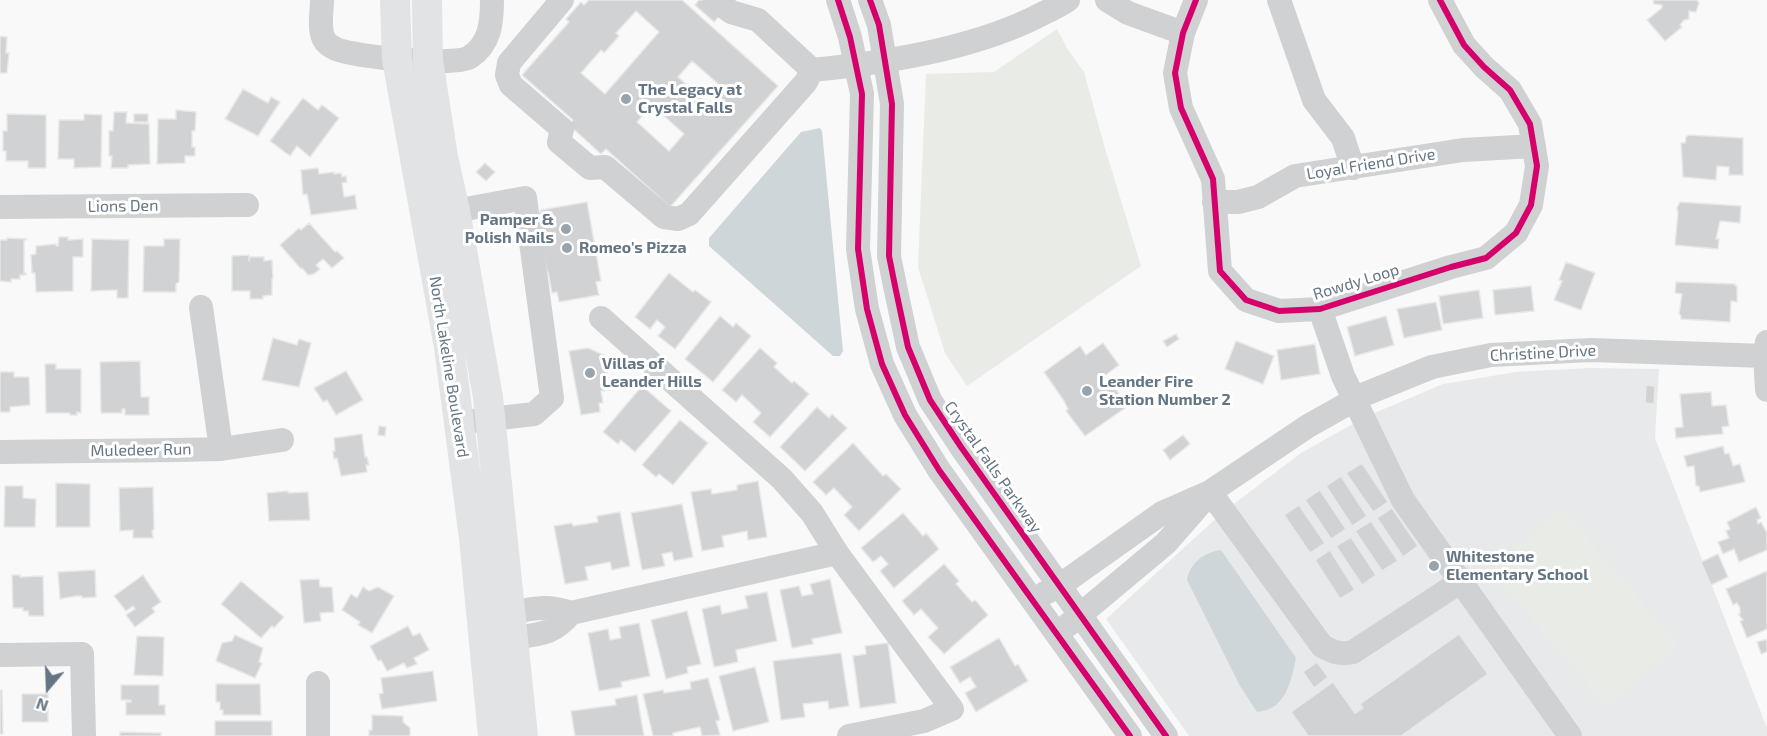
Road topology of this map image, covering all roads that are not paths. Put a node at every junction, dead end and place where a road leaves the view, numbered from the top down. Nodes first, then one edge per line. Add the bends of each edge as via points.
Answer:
1 (322, 0) edge
2 (395, 0) edge
3 (427, 0) edge
4 (492, 0) edge
5 (562, 0) edge
6 (715, 0) edge
7 (838, 0) edge
8 (870, 0) edge
9 (1068, 0) edge
10 (1107, 0) edge
11 (1196, 0) edge
12 (1279, 0) edge
13 (1440, 0) edge
14 (1183, 33) junction
15 (397, 59) junction
16 (429, 60) junction
17 (887, 60) junction
18 (857, 66) junction
19 (812, 70) junction
20 (1534, 146) junction
21 (1353, 168) junction
22 (1214, 202) junction
23 (247, 205) dead end
24 (0, 207) edge
25 (455, 211) junction
26 (201, 307) dead end
27 (1320, 309) junction
28 (601, 318) dead end
29 (1766, 349) edge
30 (1767, 390) edge
31 (1355, 399) junction
32 (490, 419) junction
33 (458, 422) junction
34 (282, 440) dead end
35 (221, 449) junction
36 (0, 452) edge
37 (1210, 492) junction
38 (837, 553) junction
39 (1460, 582) junction
40 (1059, 586) junction
41 (1032, 600) junction
42 (1080, 615) junction
43 (512, 625) junction
44 (1057, 634) junction
45 (0, 655) edge
46 (318, 683) dead end
47 (84, 736) edge
48 (318, 736) edge
49 (493, 736) edge
50 (523, 736) edge
51 (849, 736) edge
52 (1130, 736) edge
53 (1166, 736) edge
54 (1570, 736) edge

1 - 15 street via 325,42 336,49
2 - 15 main road, North Lakeline Boulevard
3 - 16 main road, North Lakeline Boulevard
4 - 16 street via 491,27 483,46 468,59
5 - 19 street via 509,63 507,75 511,85 562,129 559,142 590,168 605,167 664,217 678,219 689,214 806,82
6 - 19 street via 730,12 758,20
7 - 18 street
8 - 17 street, Crystal Falls Parkway
9 - 17 street via 1017,27
10 - 14 street via 1128,13
11 - 14 street, Rowdy Loop
12 - 21 street via 1314,100 1343,138
13 - 20 street, Rowdy Loop via 1464,45 1510,90 1530,124
14 - 22 street, Rowdy Loop via 1175,73 1181,108 1213,179
15 - 16 street
15 - 33 main road, North Lakeline Boulevard
16 - 25 main road, North Lakeline Boulevard
17 - 18 street
17 - 40 street, Crystal Falls Parkway via 892,104 890,256 908,347 930,400
18 - 19 street
18 - 41 street via 862,94 858,249 867,309 882,364 905,415 939,470
20 - 21 street, Loyal Friend Drive via 1463,150
20 - 27 street, Rowdy Loop via 1537,166 1531,205 1516,233 1486,258
21 - 22 street, Loyal Friend Drive via 1295,176 1258,197
22 - 27 street, Rowdy Loop via 1220,271 1246,300 1279,311
23 - 24 street, Lions Den
25 - 32 main road, North Lakeline Boulevard
25 - 32 street via 525,198 552,398 534,414
26 - 35 street
27 - 31 street, Rowdy Loop
28 - 38 street via 782,479 812,513
29 - 30 street
29 - 31 street, Christine Drive via 1491,355 1432,368
31 - 37 street, Christine Drive
31 - 39 street, Rowdy Loop via 1403,500
32 - 33 street
32 - 43 main road, North Lakeline Boulevard
33 - 49 main road, North Lakeline Boulevard via 474,538
34 - 35 street, Muledeer Run
35 - 36 street, Muledeer Run
37 - 39 street via 1322,646 1342,655 1353,652
37 - 40 street, Christine Drive via 1162,513
37 - 42 street, Christine Drive via 1166,543
38 - 43 street via 571,613 560,627 536,635
38 - 51 street via 952,709 924,721
39 - 54 street, Rowdy Loop
40 - 41 street, Christine Drive
40 - 42 street, Crystal Falls Parkway
41 - 44 street
42 - 44 street, Christine Drive
42 - 53 street, Crystal Falls Parkway
43 - 50 main road, North Lakeline Boulevard
44 - 52 street
45 - 47 street via 82,654
46 - 48 street

